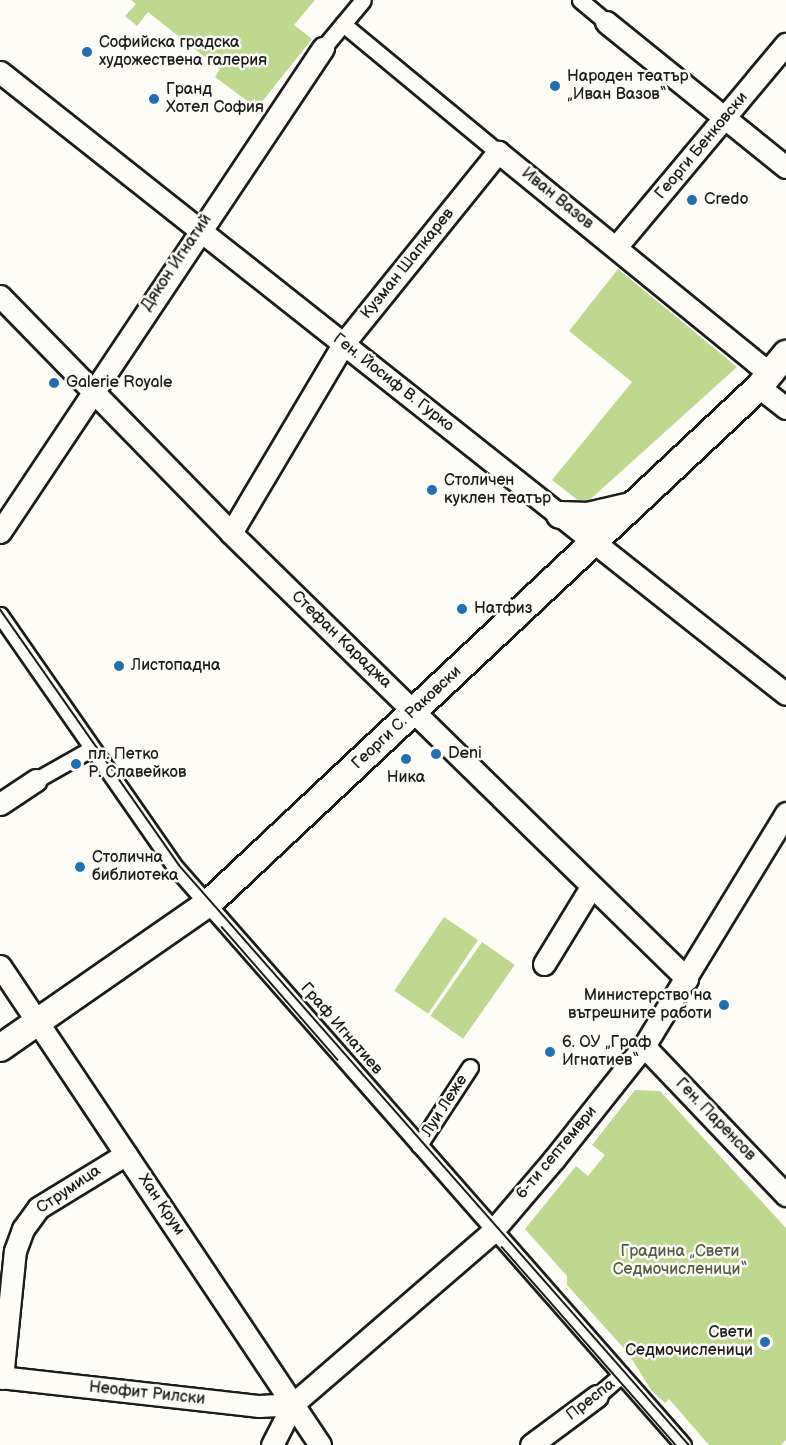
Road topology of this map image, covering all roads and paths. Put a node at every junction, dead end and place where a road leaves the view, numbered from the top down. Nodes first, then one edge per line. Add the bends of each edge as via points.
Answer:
1 (363, 0) edge
2 (580, 0) edge
3 (606, 22) joint
4 (343, 24) junction
5 (786, 44) edge
6 (323, 48) joint
7 (0, 72) edge
8 (725, 119) junction
9 (498, 152) junction
10 (786, 167) edge
11 (198, 230) junction
12 (616, 247) junction
13 (0, 296) edge
14 (343, 345) junction
15 (786, 354) edge
16 (764, 381) junction
17 (92, 392) junction
18 (786, 408) edge
19 (635, 505) junction
20 (560, 515) junction
21 (0, 532) edge
22 (231, 533) junction
23 (594, 543) junction
24 (0, 615) edge
25 (786, 694) edge
26 (415, 711) junction
27 (91, 749) junction
28 (36, 780) joint
29 (0, 804) edge
30 (786, 813) edge
31 (591, 887) junction
32 (208, 904) junction
33 (544, 964) dead end
34 (0, 966) edge
35 (687, 979) junction
36 (39, 1022) junction
37 (644, 1046) junction
38 (0, 1048) edge
39 (470, 1067) dead end
40 (419, 1146) junction
41 (126, 1154) junction
42 (786, 1195) edge
43 (494, 1231) junction
44 (621, 1375) junction
45 (1, 1378) edge
46 (597, 1396) joint
47 (293, 1404) junction
48 (272, 1445) edge
49 (320, 1445) edge
50 (531, 1445) edge
51 (683, 1445) edge

1 - 4 street, Дякон Игнатий
2 - 3 street
3 - 8 street
4 - 6 street, Дякон Игнатий
4 - 9 street, Иван Вазов
5 - 8 street, Георги Бенковски
6 - 11 street, Дякон Игнатий
7 - 11 street, Ген. Йосиф В. Гурко
8 - 10 street
8 - 12 street, Георги Бенковски
9 - 12 street, Иван Вазов
9 - 14 street, Кузман Шапкарев
11 - 14 street, Ген. Йосиф В. Гурко
11 - 17 street, Дякон Игнатий
12 - 16 street, Иван Вазов
13 - 17 street, Стефан Караджа
14 - 20 street, Ген. Йосиф В. Гурко
14 - 22 street, Кузман Шапкарев
15 - 16 street, Георги С. Раковски
16 - 18 street, Иван Вазов
16 - 19 street, Георги С. Раковски
17 - 21 street, Дякон Игнатий
17 - 22 street, Стефан Караджа
19 - 20 street via 588,516
19 - 23 street, Георги С. Раковски
20 - 23 street, Ген. Йосиф В. Гурко
22 - 26 street, Стефан Караджа
23 - 25 street, Ген. Йосиф В. Гурко
23 - 26 street, Георги С. Раковски
24 - 27 street, Граф Игнатиев
26 - 31 street, Стефан Караджа
26 - 32 street, Георги С. Раковски
27 - 28 street
27 - 32 street, Граф Игнатиев via 151,836
28 - 29 street
30 - 35 street, 6-ти септември
31 - 33 street
31 - 35 street, Стефан Караджа
32 - 36 street, Георги С. Раковски
32 - 40 street, Граф Игнатиев
34 - 36 street, Хан Крум
35 - 37 street, 6-ти септември
36 - 38 street, Георги С. Раковски
36 - 41 street, Хан Крум
37 - 42 street, Ген. Паренсов
37 - 43 street, 6-ти септември
39 - 40 street, Луи Леже
40 - 43 street, Граф Игнатиев
41 - 45 street, Струмица via 38,1208 23,1229
41 - 47 street, Хан Крум
43 - 44 street, Граф Игнатиев
43 - 47 street, 6-ти септември
44 - 46 street, Преспа
44 - 51 street, Граф Игнатиев
45 - 47 street, Неофит Рилски via 259,1406
46 - 50 street, Преспа
47 - 48 street, 6-ти септември
47 - 49 street, Хан Крум

